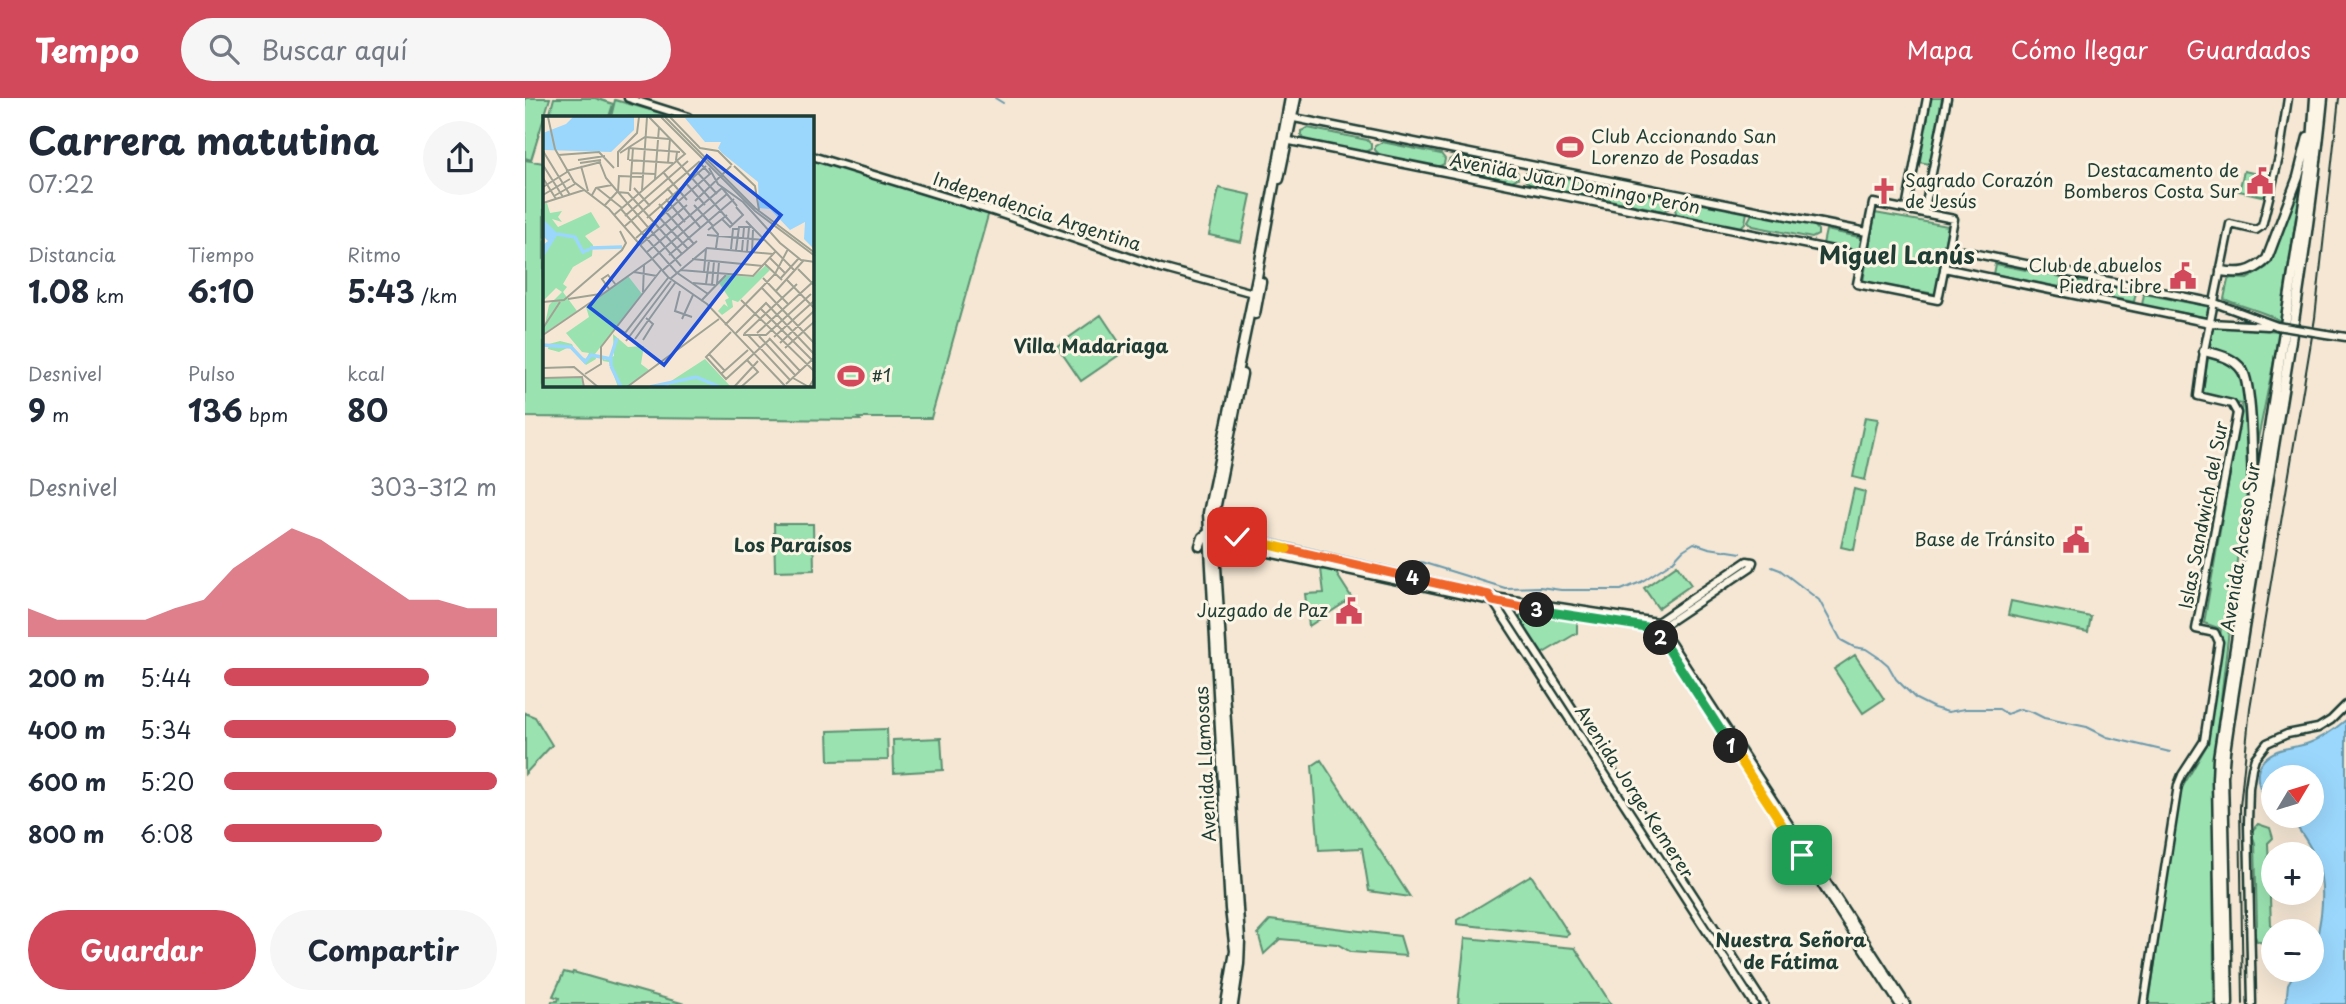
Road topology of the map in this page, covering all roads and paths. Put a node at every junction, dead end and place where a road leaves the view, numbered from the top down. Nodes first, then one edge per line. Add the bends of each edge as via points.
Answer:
1 (628, 98) edge
2 (1290, 98) edge
3 (1296, 98) edge
4 (1927, 98) edge
5 (1947, 98) edge
6 (2288, 98) edge
7 (2315, 98) edge
8 (2323, 98) edge
9 (685, 116) edge
10 (1290, 117) junction
11 (2313, 121) junction
12 (1285, 140) junction
13 (814, 157) edge
14 (1906, 209) junction
15 (1924, 213) junction
16 (1867, 232) junction
17 (1948, 248) junction
18 (1863, 256) junction
19 (1944, 268) junction
20 (2221, 271) junction
21 (1253, 293) junction
22 (2215, 303) junction
23 (2210, 323) junction
24 (2277, 326) junction
25 (2346, 337) edge
26 (2204, 351) junction
27 (2253, 527) junction
28 (1211, 537) junction
29 (1200, 546) dead end
30 (1491, 598) junction
31 (1503, 601) junction
32 (1659, 624) junction
33 (1652, 630) junction
34 (2346, 705) edge
35 (1226, 1004) edge
36 (1233, 1004) edge
37 (1754, 1004) edge
38 (1764, 1004) edge
39 (1899, 1004) edge
40 (1906, 1004) edge
41 (2144, 1004) edge
42 (2221, 1004) edge
43 (2228, 1004) edge
44 (2252, 1004) edge

1 - 9 main road
2 - 10 highway, Avenida Llamosas
3 - 10 highway, Avenida Llamosas
4 - 14 main road
5 - 15 main road
6 - 20 main road via 2262,226 2256,230 2231,224
7 - 11 highway, Avenida Acceso Sur
8 - 43 highway, Avenida Acceso Sur via 2225,752
10 - 12 highway, Avenida Llamosas
10 - 16 main road, Avenida Juan Domingo Perón
11 - 20 highway via 2267,260 2244,273
11 - 27 highway, Avenida Acceso Sur
12 - 18 main road, Avenida Juan Domingo Perón
12 - 21 highway, Avenida Llamosas
12 - 28 highway, Avenida Llamosas
13 - 21 main road, Independencia Argentina
14 - 15 main road
14 - 16 main road via 1873,202
15 - 17 main road via 1954,219
16 - 18 main road
17 - 19 main road
17 - 22 main road
18 - 19 main road via 1857,284 1938,300
19 - 23 main road
20 - 22 main road
21 - 28 highway, Avenida Llamosas via 1209,502
22 - 23 main road
22 - 24 main road
23 - 24 main road
23 - 26 main road
24 - 25 main road, bridge
26 - 27 highway via 2236,363 2248,384
26 - 41 main road, Islas Sandwich del Sur via 2198,396 2232,404 2237,413 2196,629 2215,633 2219,642 2207,732 2178,785
27 - 42 highway, Avenida Acceso Sur via 2217,779
28 - 29 highway via 1203,537
28 - 30 main road via 1331,568
28 - 35 highway, Avenida Llamosas via 1234,951
28 - 36 highway via 1240,940
30 - 31 main road
30 - 37 main road, Avenida Jorge Kemerer
31 - 32 main road
31 - 33 main road
31 - 38 main road, Avenida Jorge Kemerer
32 - 32 main road via 1751,567 1753,562 1747,561
32 - 33 main road
32 - 40 main road
33 - 39 main road via 1659,634
34 - 44 main road via 2318,728 2267,743 2255,758 2248,812

